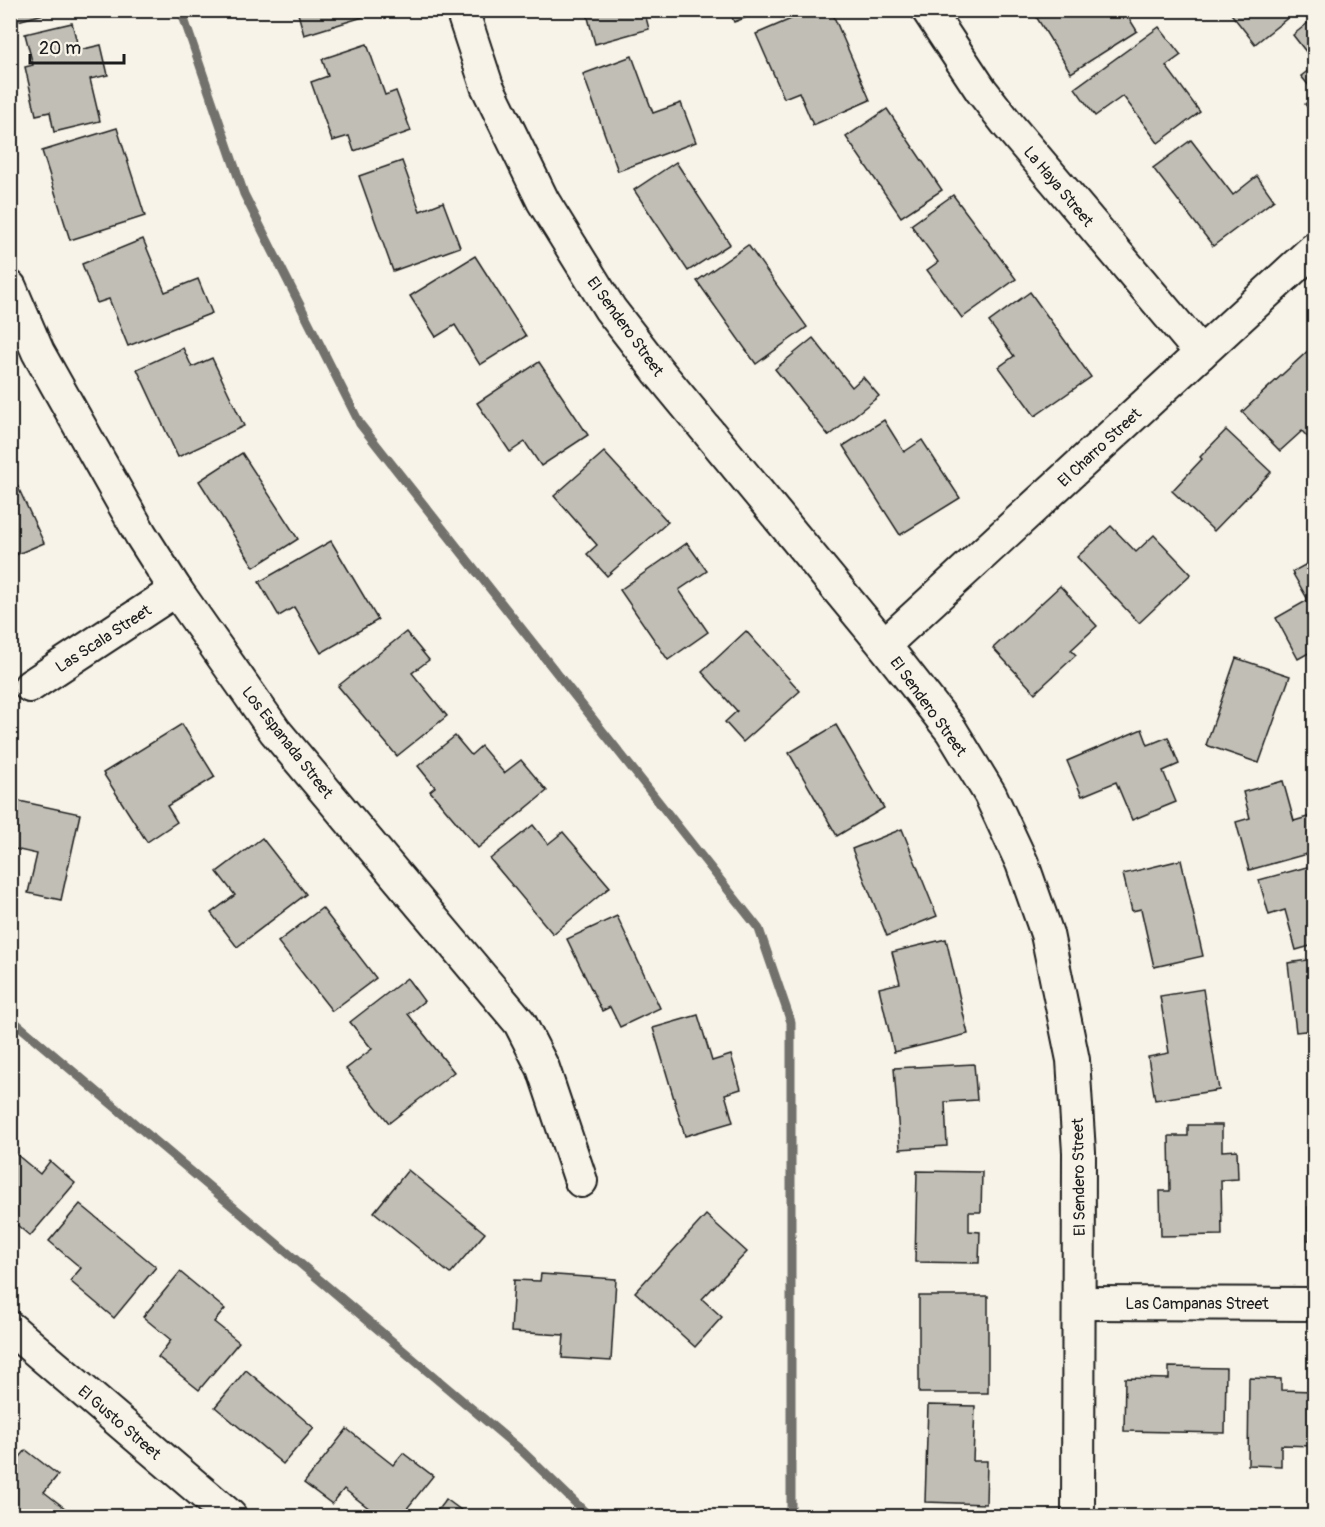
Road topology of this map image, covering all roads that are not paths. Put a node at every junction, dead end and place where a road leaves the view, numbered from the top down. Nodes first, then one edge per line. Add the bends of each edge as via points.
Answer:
1 (462, 10) edge
2 (928, 10) edge
3 (1314, 249) edge
4 (10, 288) edge
5 (1201, 353) junction
6 (177, 591) junction
7 (884, 645) junction
8 (30, 686) dead end
9 (581, 1181) dead end
10 (1080, 1303) junction
11 (1314, 1304) edge
12 (10, 1328) edge
13 (230, 1516) edge
14 (1078, 1516) edge

1 - 7 street, El Sendero Street via 487,86 543,201 609,309
2 - 5 street, La Haya Street via 1009,126
3 - 5 street, El Charro Street
4 - 6 street, Los Espanada Street via 38,352 141,536
5 - 7 street, El Charro Street
6 - 8 street, Las Scala Street
6 - 9 street, Los Espanada Street via 275,732 520,1023 543,1068
7 - 10 street, El Sendero Street via 951,730 990,794 1022,863 1047,934 1073,1060 1079,1152
10 - 11 street, Las Campanas Street
10 - 14 street, El Sendero Street
12 - 13 street, El Gusto Street

